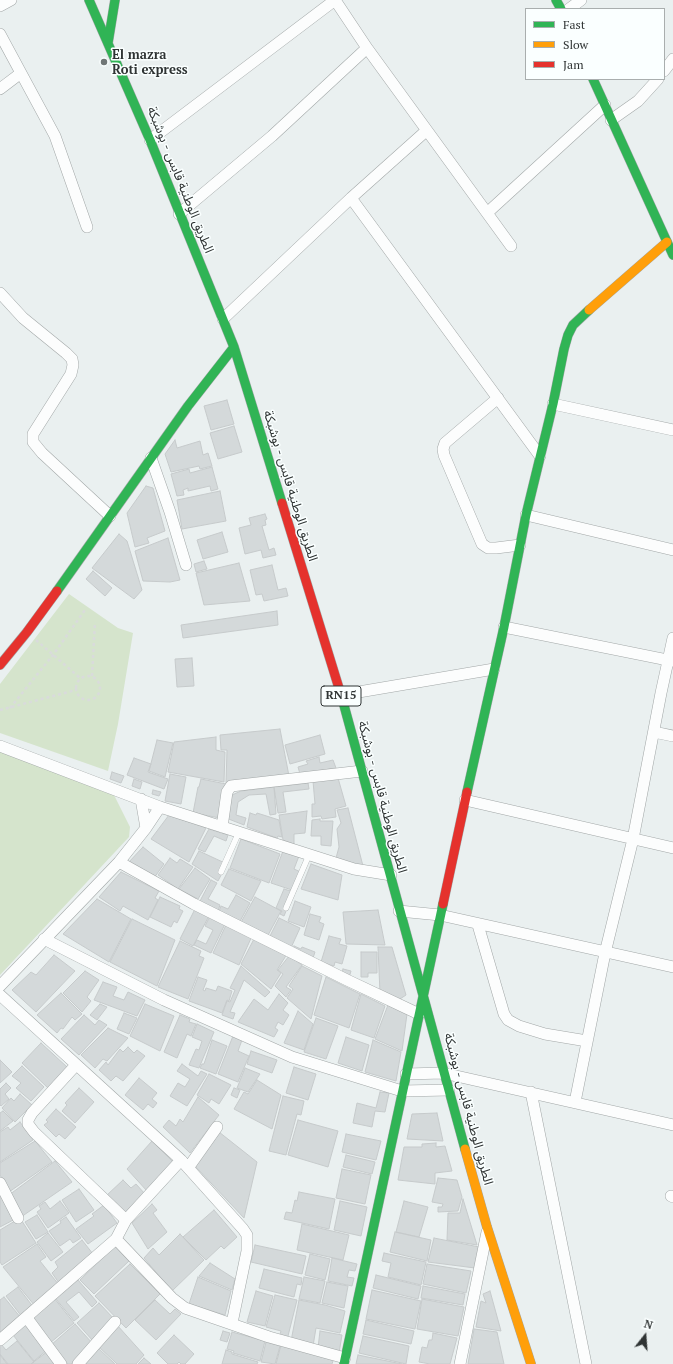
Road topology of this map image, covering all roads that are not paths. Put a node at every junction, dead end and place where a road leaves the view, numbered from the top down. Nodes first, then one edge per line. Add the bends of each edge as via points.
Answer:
1 (11, 0) edge
2 (89, 0) edge
3 (115, 0) edge
4 (335, 0) edge
5 (581, 0) edge
6 (0, 6) edge
7 (570, 8) edge
8 (0, 34) edge
9 (108, 43) junction
10 (367, 48) junction
11 (673, 59) edge
12 (665, 70) edge
13 (21, 72) junction
14 (593, 80) edge
15 (657, 80) edge
16 (0, 89) edge
17 (605, 105) junction
18 (611, 120) junction
19 (426, 131) junction
20 (150, 140) junction
21 (351, 198) junction
22 (487, 213) junction
23 (179, 214) junction
24 (87, 227) dead end
25 (666, 242) junction
26 (511, 246) dead end
27 (673, 255) edge
28 (0, 294) edge
29 (223, 319) junction
30 (234, 347) junction
31 (498, 398) junction
32 (553, 404) junction
33 (673, 430) edge
34 (540, 456) junction
35 (151, 458) junction
36 (526, 515) junction
37 (110, 516) junction
38 (520, 545) junction
39 (673, 550) edge
40 (186, 565) dead end
41 (504, 627) junction
42 (673, 638) edge
43 (671, 661) edge
44 (0, 665) edge
45 (494, 669) junction
46 (341, 695) junction
47 (654, 732) junction
48 (673, 736) edge
49 (0, 746) edge
50 (362, 771) junction
51 (141, 799) junction
52 (465, 800) junction
53 (160, 806) junction
54 (222, 827) junction
55 (146, 828) junction
56 (239, 832) junction
57 (633, 839) junction
58 (673, 848) edge
59 (309, 855) junction
60 (119, 862) junction
61 (221, 872) dead end
62 (391, 875) junction
63 (286, 908) dead end
64 (398, 911) junction
65 (440, 915) junction
66 (478, 925) junction
67 (44, 939) junction
68 (605, 953) junction
69 (673, 967) edge
70 (0, 986) edge
71 (423, 993) junction
72 (0, 995) edge
73 (419, 1014) junction
74 (587, 1041) junction
75 (76, 1065) junction
76 (443, 1073) junction
77 (406, 1074) junction
78 (449, 1090) junction
79 (402, 1092) junction
80 (531, 1092) junction
81 (575, 1102) junction
82 (673, 1125) edge
83 (217, 1126) dead end
84 (185, 1164) junction
85 (0, 1183) edge
86 (18, 1218) dead end
87 (126, 1220) junction
88 (487, 1227) junction
89 (116, 1239) junction
90 (26, 1318) junction
91 (115, 1322) dead end
92 (232, 1323) junction
93 (0, 1340) edge
94 (344, 1361) edge
95 (61, 1364) edge
96 (78, 1364) edge
97 (460, 1364) edge
98 (531, 1364) edge
99 (586, 1364) edge

1 - 6 street
2 - 9 street, الطريق الوطنية قابس - بوشبكة / RN15
3 - 9 street
4 - 10 street
4 - 20 street
5 - 7 street
8 - 13 street
9 - 20 street, الطريق الوطنية قابس - بوشبكة / RN15
10 - 19 street
10 - 23 street via 272,136
11 - 12 street
13 - 16 street
13 - 24 street via 55,136
14 - 17 street
15 - 18 street via 638,101
17 - 18 street
17 - 22 street
18 - 25 street
19 - 21 street
19 - 22 street
20 - 23 street, الطريق الوطنية قابس - بوشبكة / RN15
21 - 29 street
21 - 31 street
22 - 26 street
23 - 29 street, الطريق الوطنية قابس - بوشبكة / RN15
25 - 27 street
25 - 32 street via 573,325 564,349
28 - 37 street via 23,318 72,359 71,374 33,434 33,442
29 - 30 street, الطريق الوطنية قابس - بوشبكة / RN15
30 - 35 street
30 - 46 street, الطريق الوطنية قابس - بوشبكة / RN15
31 - 34 street
31 - 38 street via 446,443 443,449 482,544 488,548
32 - 33 street
32 - 34 street
34 - 36 street
35 - 37 street
35 - 40 street
36 - 38 street
36 - 39 street
37 - 44 street via 27,632
38 - 41 street
41 - 43 street
41 - 45 street
42 - 43 street
43 - 47 street
45 - 46 street
45 - 52 street
46 - 50 street, الطريق الوطنية قابس - بوشبكة / RN15
47 - 48 street
47 - 57 street
49 - 51 street
50 - 54 street via 232,786 227,792
50 - 62 street, الطريق الوطنية قابس - بوشبكة / RN15
51 - 53 street
51 - 55 street
52 - 57 street
52 - 65 street
53 - 54 street
53 - 55 street
54 - 56 street
55 - 60 street
56 - 59 street
56 - 61 lane
57 - 58 street
57 - 68 street
59 - 62 street via 354,869
59 - 63 lane
60 - 67 street
60 - 73 street via 194,904
62 - 64 street, الطريق الوطنية قابس - بوشبكة / RN15
64 - 65 street
64 - 71 street, الطريق الوطنية قابس - بوشبكة / RN15
65 - 66 street
65 - 71 street
66 - 68 street
66 - 74 street via 504,1014 508,1020 545,1034
67 - 70 street
67 - 79 street via 164,1000 292,1057
68 - 69 street
68 - 74 street
71 - 73 street
71 - 76 street, الطريق الوطنية قابس - بوشبكة / RN15
72 - 75 street
73 - 77 street
74 - 81 street
75 - 84 street
75 - 87 street via 32,1113 28,1124 39,1138
76 - 77 street
76 - 78 street, الطريق الوطنية قابس - بوشبكة / RN15
76 - 80 street
77 - 79 street
78 - 79 street
78 - 88 street, الطريق الوطنية قابس - بوشبكة / RN15
79 - 94 street
80 - 81 street
80 - 99 street
81 - 82 street
83 - 84 street
84 - 87 street
84 - 92 street via 247,1235 247,1251
85 - 86 street
87 - 89 street
88 - 97 street
88 - 98 street, الطريق الوطنية قابس - بوشبكة / RN15
89 - 90 street
89 - 92 street via 172,1298 185,1308
90 - 93 street
90 - 95 street
91 - 96 street
92 - 94 street

